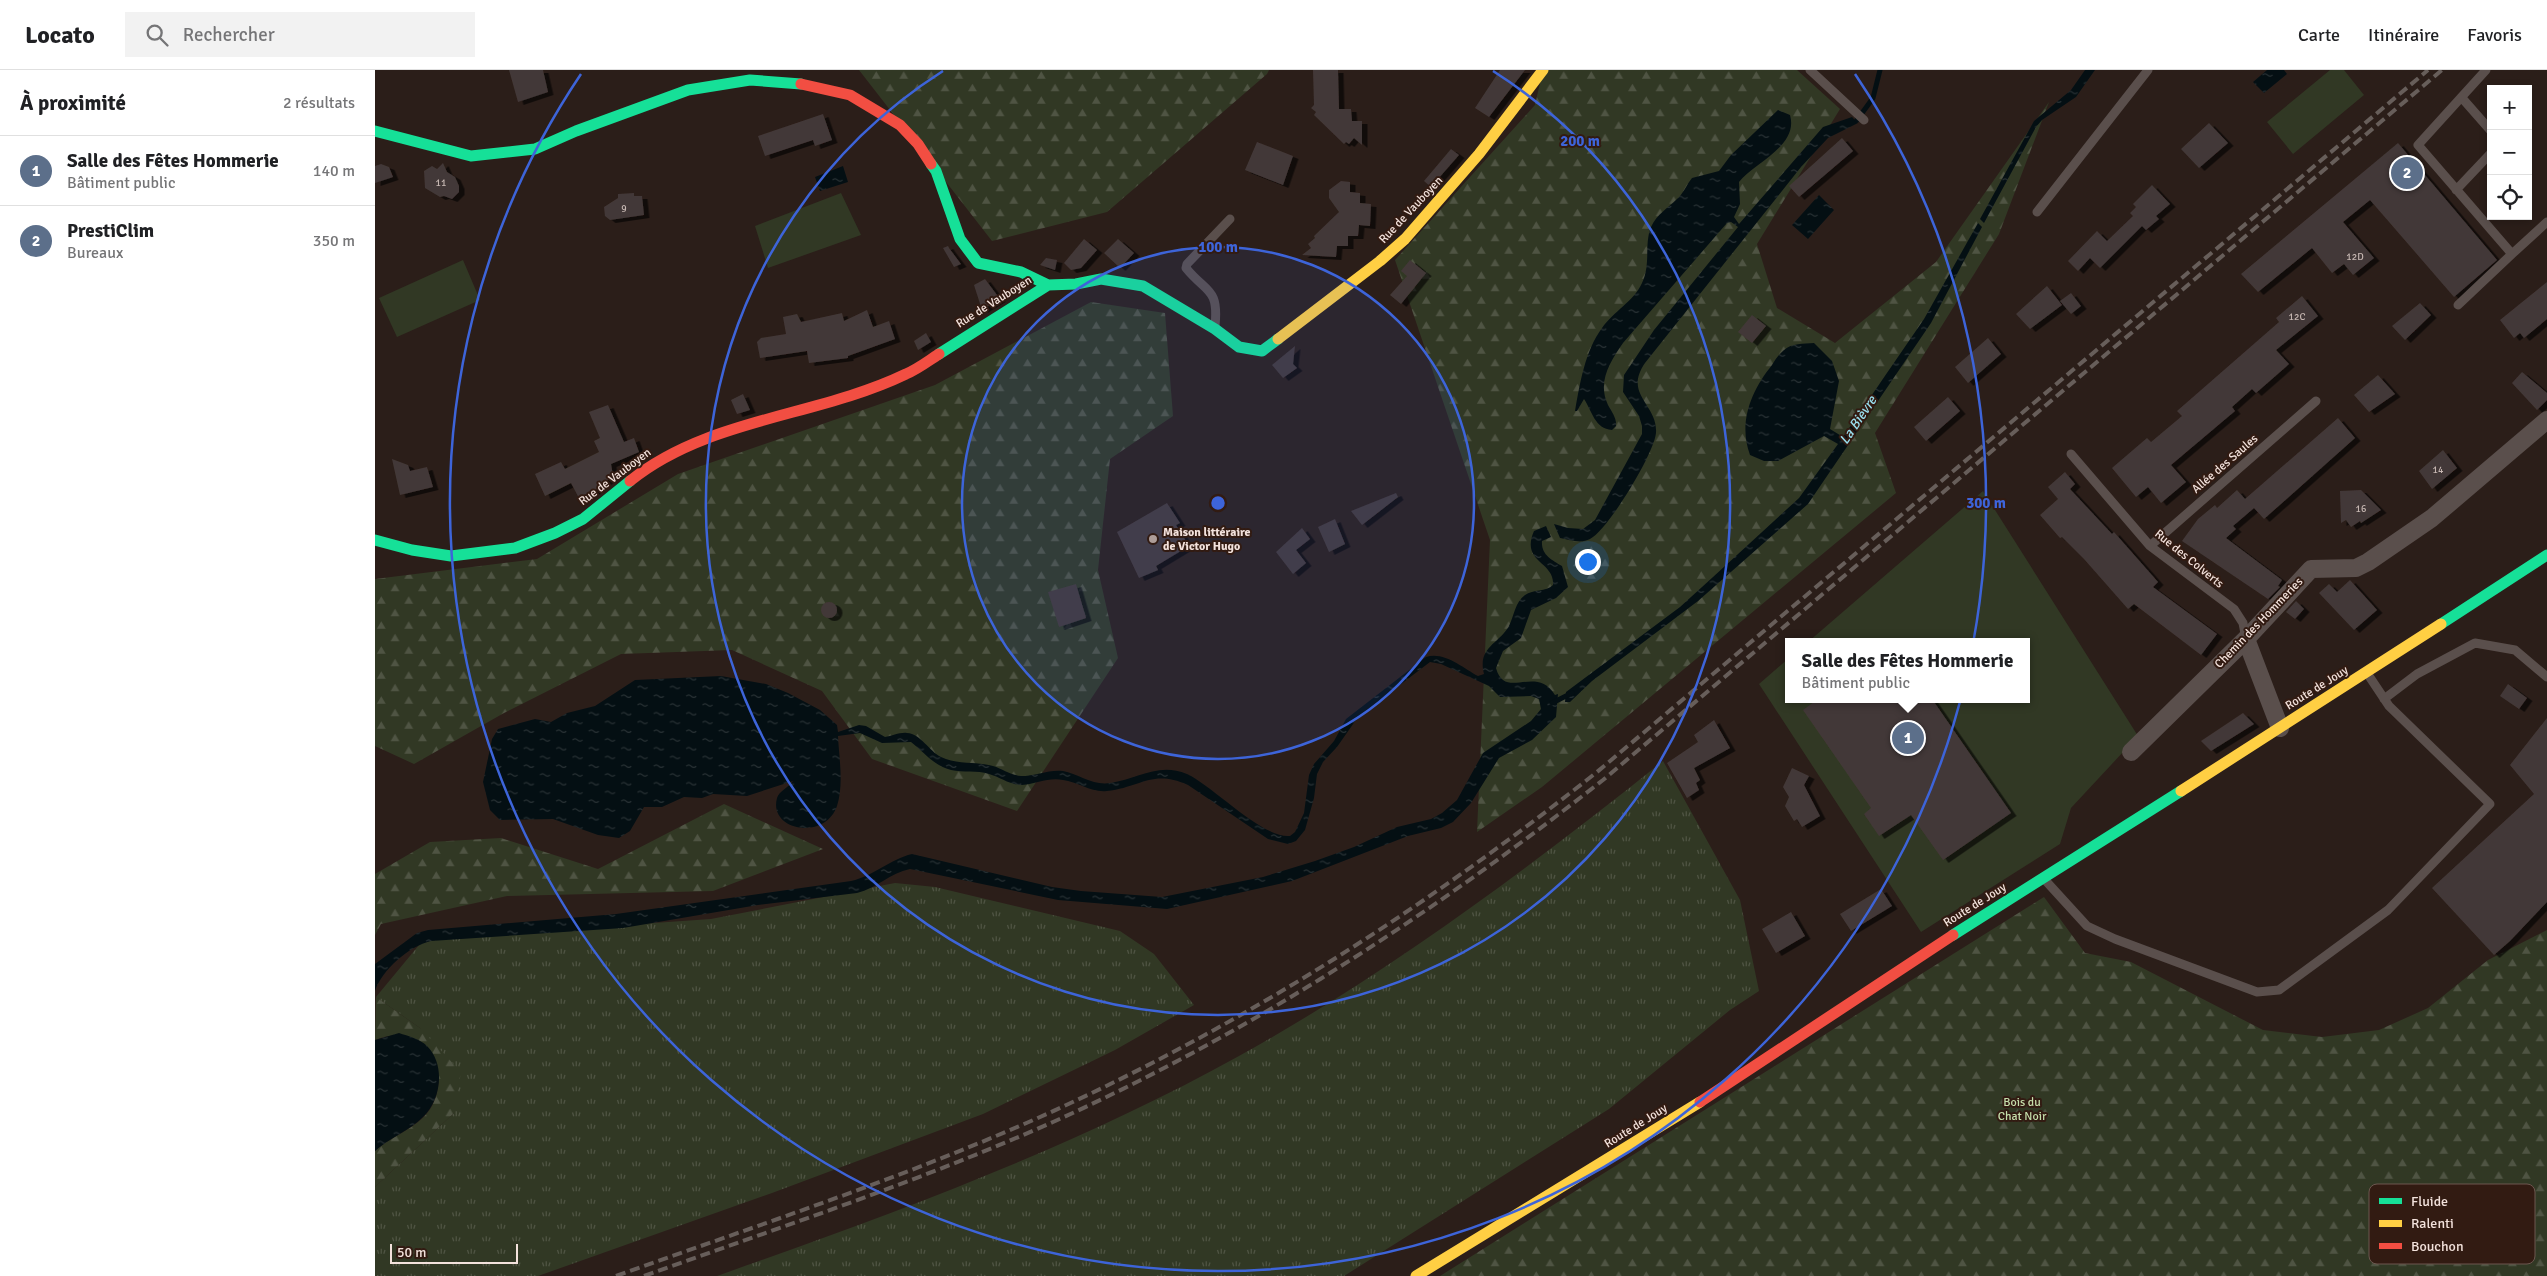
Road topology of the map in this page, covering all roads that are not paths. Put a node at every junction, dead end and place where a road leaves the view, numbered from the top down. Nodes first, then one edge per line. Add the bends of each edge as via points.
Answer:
1 (1543, 70) edge
2 (1810, 70) edge
3 (2148, 70) edge
4 (2486, 70) edge
5 (2462, 98) junction
6 (1861, 116) dead end
7 (2487, 126) edge
8 (375, 131) edge
9 (2487, 157) edge
10 (2456, 190) junction
11 (2037, 212) dead end
12 (1231, 219) dead end
13 (2547, 222) edge
14 (2512, 254) junction
15 (1048, 285) junction
16 (2458, 305) dead end
17 (1215, 329) junction
18 (2317, 400) dead end
19 (2547, 420) edge
20 (2071, 454) dead end
21 (375, 540) edge
22 (2150, 546) junction
23 (2547, 556) edge
24 (2246, 639) junction
25 (2367, 673) junction
26 (2547, 677) edge
27 (2384, 698) junction
28 (2280, 728) junction
29 (2131, 752) dead end
30 (2043, 878) junction
31 (1416, 1276) edge

1 - 17 street, Rue de Vauboyen via 1479,154 1405,239 1380,261 1262,351 1239,347
2 - 6 lane
3 - 11 lane
4 - 5 lane
5 - 7 lane
5 - 10 lane via 2418,145
8 - 15 street via 471,156 535,149 688,90 749,80 800,84 850,95 900,125 917,144 936,171 960,239 978,263 1021,272
9 - 10 lane
10 - 14 lane
12 - 17 lane via 1186,268 1210,290 1216,314
13 - 14 lane
14 - 16 lane
15 - 17 street, Rue de Vauboyen via 1101,279 1143,286
15 - 21 street, Rue de Vauboyen via 907,374 858,393 676,451 644,470 583,519 555,533 515,548 451,556
18 - 22 lane, Allée des Saules
19 - 24 street, Chemin des Hommeries via 2432,518 2368,562 2356,568 2311,569
20 - 22 lane, Rue des Colverts
22 - 24 lane, Rue des Colverts via 2234,609 2243,623
23 - 25 street, Route de Jouy
24 - 28 street
24 - 29 street, Chemin des Hommeries
25 - 27 lane
25 - 28 street, Route de Jouy
26 - 27 lane via 2515,650 2475,643 2417,674
27 - 30 lane via 2490,804 2388,910 2279,990 2257,992 2087,926
28 - 30 street, Route de Jouy
30 - 31 street, Route de Jouy via 1937,944 1643,1139

